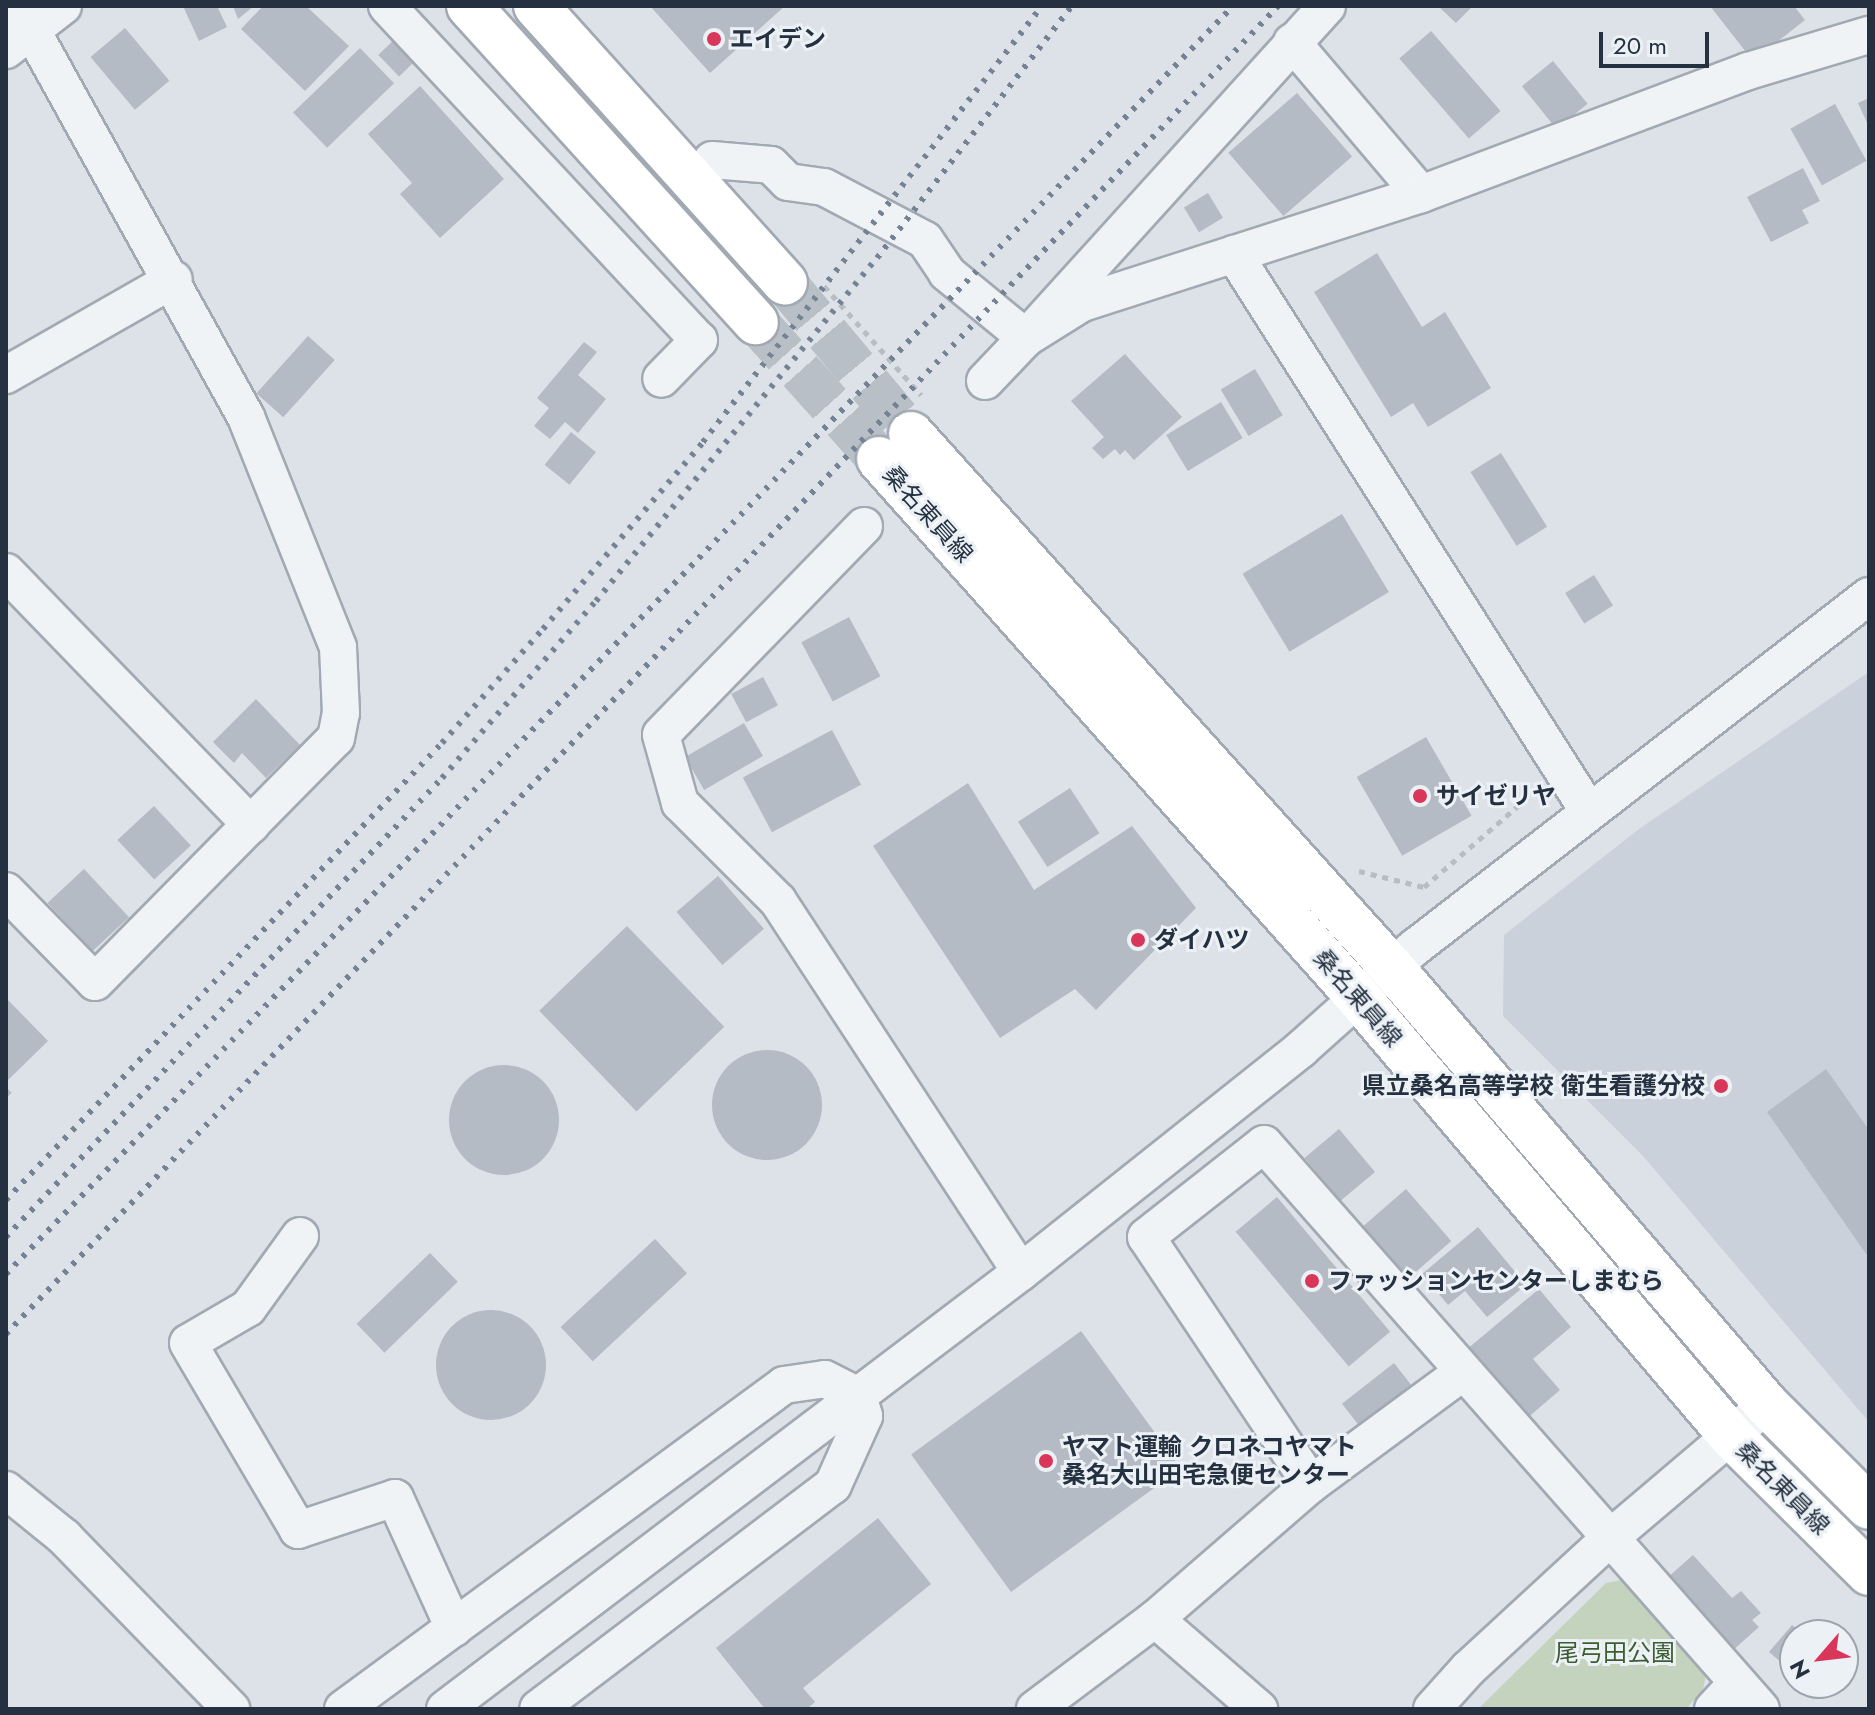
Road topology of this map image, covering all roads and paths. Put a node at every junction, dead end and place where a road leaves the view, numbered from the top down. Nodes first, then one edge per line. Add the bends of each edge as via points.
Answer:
1 (63, 6) edge
2 (387, 6) edge
3 (469, 6) edge
4 (536, 6) edge
5 (1327, 6) edge
6 (19, 30) edge
7 (1869, 35) edge
8 (1292, 42) junction
9 (712, 160) dead end
10 (1421, 194) junction
11 (1234, 254) junction
12 (174, 279) junction
13 (801, 281) joint
14 (756, 322) tunnel mouth
15 (1026, 338) junction
16 (6, 375) edge
17 (661, 379) dead end
18 (985, 381) dead end
19 (904, 430) junction
20 (864, 526) dead end
21 (6, 572) edge
22 (1869, 596) edge
23 (1533, 793) dead end
24 (1588, 810) junction
25 (251, 825) junction
26 (1355, 870) dead end
27 (6, 891) edge
28 (1392, 968) junction
29 (1358, 997) junction
30 (6, 1090) edge
31 (12, 1096) dead end
32 (300, 1236) dead end
33 (1021, 1272) junction
34 (1463, 1372) junction
35 (858, 1396) junction
36 (1767, 1405) junction
37 (1732, 1437) junction
38 (1311, 1484) junction
39 (6, 1490) edge
40 (1869, 1507) edge
41 (1610, 1538) junction
42 (1869, 1573) edge
43 (1155, 1619) junction
44 (454, 1628) junction
45 (1737, 1701) edge
46 (228, 1708) edge
47 (343, 1709) edge
48 (445, 1709) edge
49 (538, 1709) edge
50 (1035, 1709) edge
51 (1259, 1709) edge
52 (1432, 1709) edge

1 - 6 street
2 - 17 street via 699,340
3 - 14 main road
4 - 13 main road
5 - 8 street
6 - 12 street
7 - 10 street via 1748,71
8 - 10 street
8 - 15 street
9 - 15 street via 771,165 788,182 824,187 925,240 947,273
10 - 11 street
11 - 15 street via 1082,303
11 - 24 street
12 - 16 street
12 - 25 street via 246,417 338,647 341,713 336,738
13 - 19 path
15 - 18 street
19 - 28 main road, 桑名東員線
19 - 29 main road, 桑名東員線
20 - 33 street via 661,735 680,803 778,901
21 - 25 street
22 - 24 street
23 - 26 path via 1424,887
24 - 28 street
25 - 27 street via 95,982
28 - 29 street
28 - 36 main road, 桑名東員線
29 - 33 street via 1301,1049
29 - 37 main road, 桑名東員線
30 - 31 path
32 - 44 street via 248,1308 188,1343 298,1530 395,1498
33 - 35 street
34 - 38 street
34 - 38 street via 1264,1144 1146,1237
34 - 41 street
35 - 44 street via 825,1379 784,1385
35 - 48 street
35 - 49 street via 864,1416 833,1485
36 - 37 street
36 - 40 main road, 桑名東員線
37 - 41 street
37 - 42 main road, 桑名東員線
38 - 43 street
39 - 46 street via 64,1537
41 - 45 street
41 - 52 street
43 - 50 street
43 - 51 street
44 - 47 street

